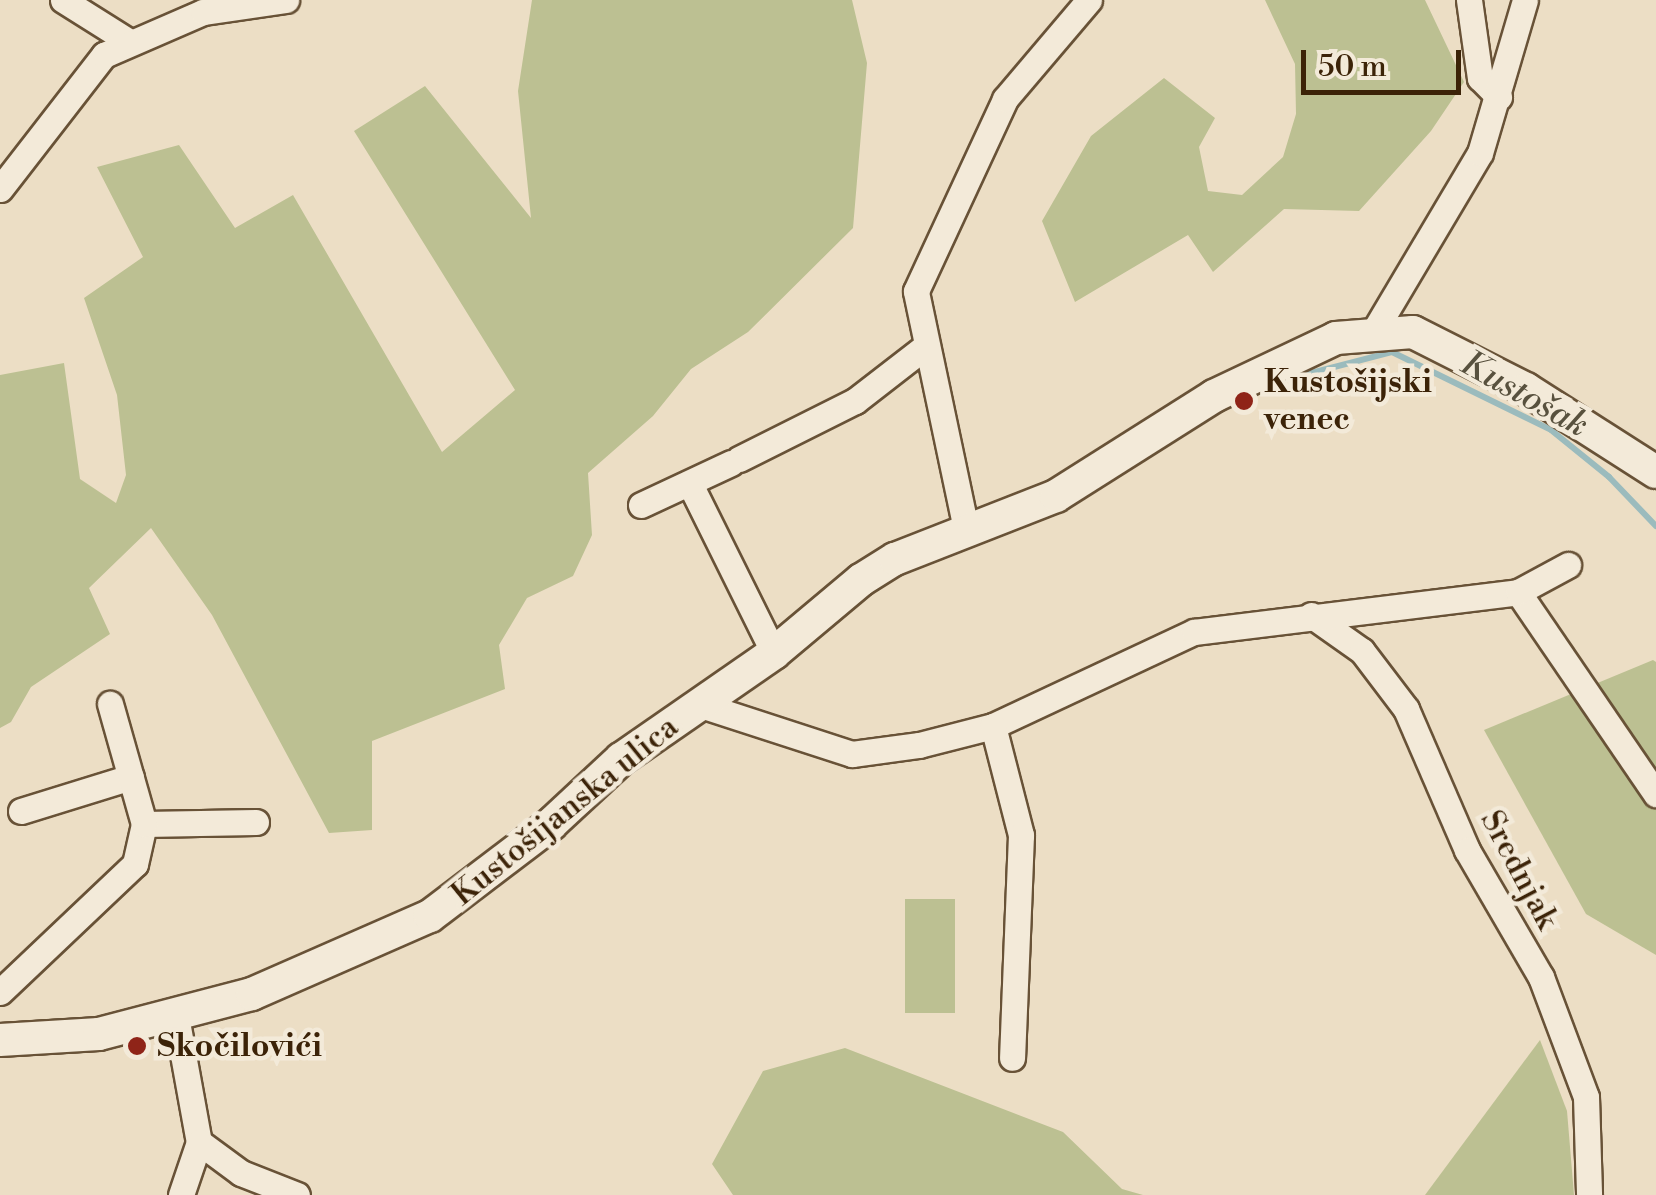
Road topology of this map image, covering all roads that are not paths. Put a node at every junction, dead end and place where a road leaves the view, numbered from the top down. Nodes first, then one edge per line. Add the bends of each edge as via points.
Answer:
1 (63, 0) edge
2 (286, 0) edge
3 (1090, 0) edge
4 (1469, 0) edge
5 (1525, 0) edge
6 (128, 41) junction
7 (1499, 97) junction
8 (0, 189) edge
9 (1373, 333) junction
10 (926, 346) junction
11 (1656, 472) edge
12 (690, 484) junction
13 (641, 505) dead end
14 (966, 529) junction
15 (1568, 565) dead end
16 (1518, 592) junction
17 (1311, 615) junction
18 (774, 653) junction
19 (110, 704) dead end
20 (701, 705) junction
21 (993, 726) junction
22 (131, 777) junction
23 (1656, 794) edge
24 (21, 811) dead end
25 (256, 822) dead end
26 (144, 824) junction
27 (0, 992) edge
28 (176, 1016) junction
29 (0, 1040) edge
30 (1012, 1058) dead end
31 (199, 1142) junction
32 (180, 1195) edge
33 (297, 1195) edge
34 (1589, 1195) edge

1 - 6 street
2 - 6 street via 203,12
3 - 10 street via 1005,99 931,248 916,291
4 - 7 street via 1480,78
5 - 7 street
6 - 8 street via 77,82
7 - 9 street via 1466,180
9 - 11 street, Kustošijanska ulica via 1412,332 1526,389
9 - 14 street, Kustošijanska ulica via 1336,338 1256,374 1056,496
10 - 12 street via 855,401
10 - 14 street
12 - 13 street
12 - 18 street
14 - 18 street, Kustošijanska ulica via 862,580
15 - 16 street
16 - 17 street
16 - 23 street
17 - 21 street via 1194,632
17 - 34 street, Srednjak via 1362,651 1406,709 1467,850 1541,977 1586,1097
18 - 20 street, Kustošijanska ulica
19 - 22 street
20 - 21 street via 764,731 852,754
20 - 28 street, Kustošijanska ulica via 620,759 551,824 446,906 308,973
21 - 30 street via 1021,835
22 - 24 street
22 - 26 street
25 - 26 street
26 - 27 street via 126,874
28 - 29 street, Kustošijanska ulica via 99,1034
28 - 31 street
31 - 32 street
31 - 33 street via 241,1172

